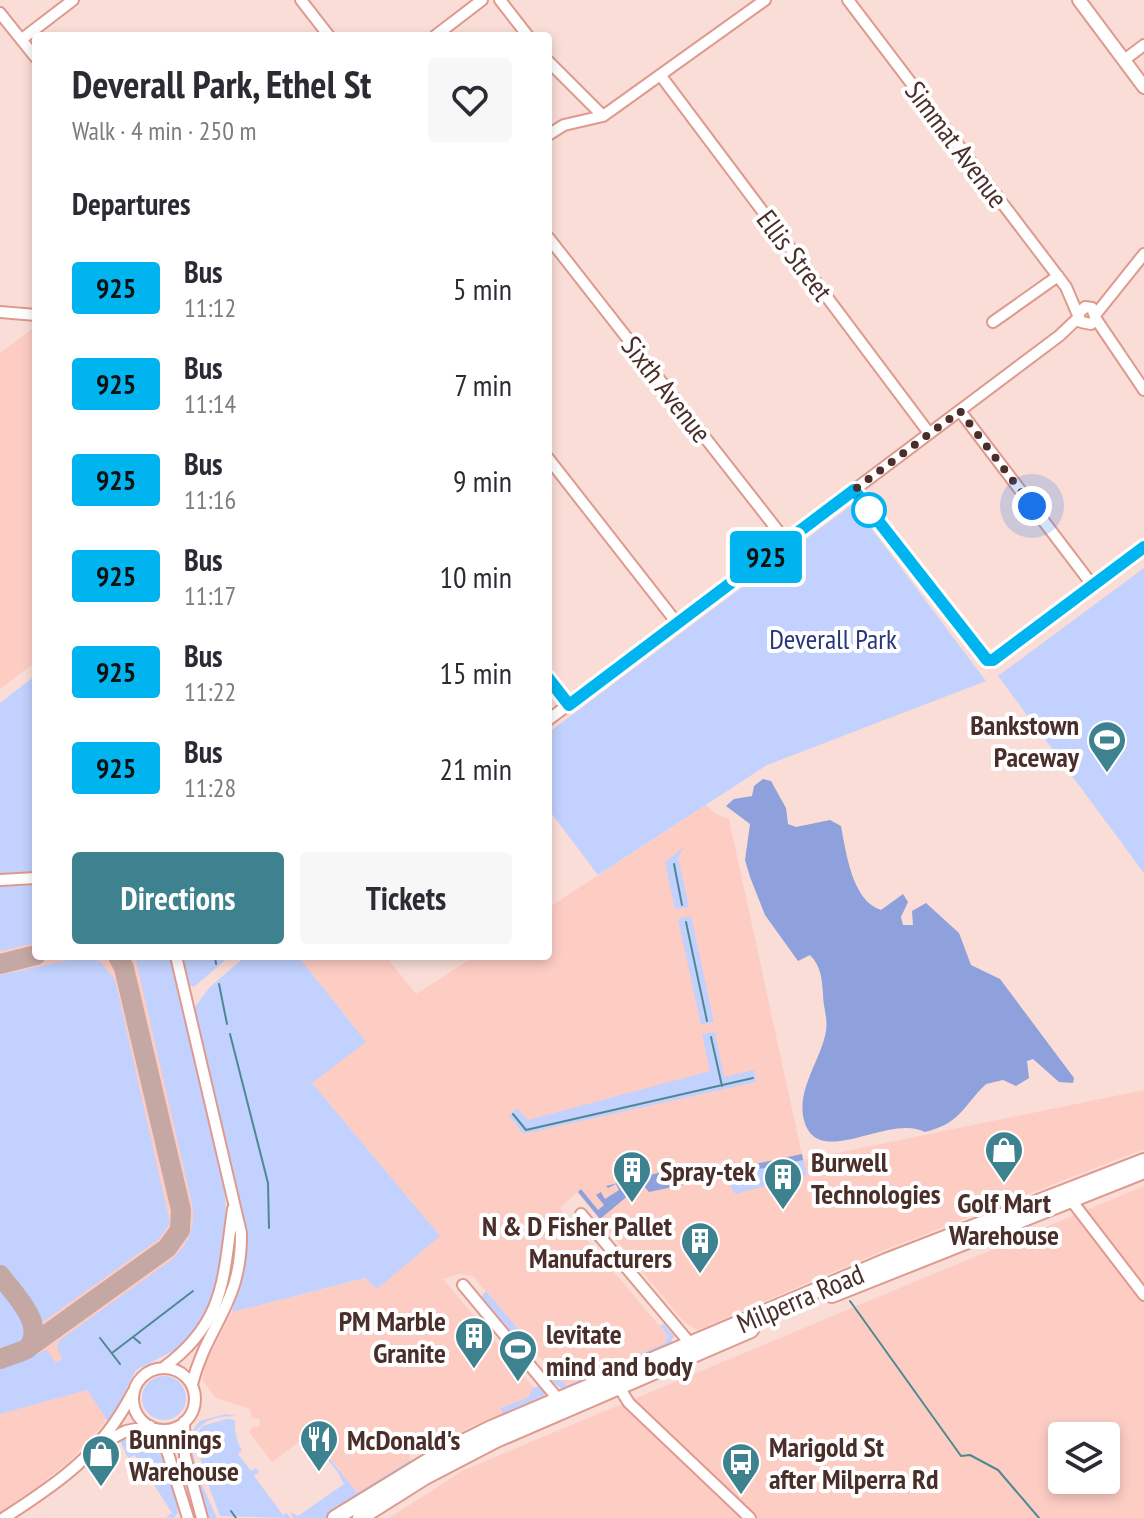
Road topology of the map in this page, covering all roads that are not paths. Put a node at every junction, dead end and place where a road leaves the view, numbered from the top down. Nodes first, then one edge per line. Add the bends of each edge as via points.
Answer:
1 (73, 0) edge
2 (301, 0) edge
3 (482, 0) edge
4 (496, 0) edge
5 (765, 0) edge
6 (848, 0) edge
7 (1079, 0) edge
8 (0, 13) edge
9 (326, 32) edge
10 (440, 32) edge
11 (524, 32) edge
12 (22, 39) junction
13 (1144, 45) edge
14 (32, 53) edge
15 (1124, 60) junction
16 (552, 65) edge
17 (661, 76) junction
18 (1144, 87) edge
19 (603, 116) junction
20 (552, 132) edge
21 (552, 242) edge
22 (1144, 254) edge
23 (1058, 276) junction
24 (0, 312) edge
25 (32, 315) edge
26 (1088, 316) junction
27 (993, 322) dead end
28 (1144, 390) edge
29 (960, 411) junction
30 (929, 433) junction
31 (552, 463) edge
32 (854, 490) junction
33 (786, 541) junction
34 (1144, 547) edge
35 (1093, 586) junction
36 (677, 623) junction
37 (552, 683) edge
38 (569, 705) junction
39 (552, 717) edge
40 (32, 878) edge
41 (0, 880) edge
42 (177, 960) edge
43 (1144, 1161) edge
44 (1144, 1171) edge
45 (1071, 1200) junction
46 (234, 1205) junction
47 (581, 1214) dead end
48 (463, 1285) dead end
49 (1144, 1295) edge
50 (695, 1349) junction
51 (163, 1368) junction
52 (616, 1382) junction
53 (192, 1384) junction
54 (136, 1387) junction
55 (558, 1399) junction
56 (184, 1422) junction
57 (153, 1427) junction
58 (99, 1445) junction
59 (4, 1518) edge
60 (188, 1518) edge
61 (202, 1518) edge
62 (335, 1518) edge
63 (360, 1518) edge
64 (750, 1518) edge

1 - 12 street
2 - 9 street
3 - 10 street
4 - 11 street
5 - 17 street
6 - 23 street, Simmat Avenue
7 - 15 main road
8 - 12 street
12 - 14 street
13 - 15 street
15 - 18 main road
16 - 19 street
17 - 19 street
17 - 30 street, Ellis Street
19 - 20 street
21 - 33 street, Sixth Avenue
22 - 26 street
23 - 26 street, Simmat Avenue
23 - 27 street
24 - 25 street
26 - 28 street, Simmat Avenue
26 - 29 street
29 - 30 street
29 - 35 street
30 - 32 street
31 - 36 street
32 - 33 street
32 - 35 street via 981,655 993,660
33 - 36 street
34 - 35 street
36 - 38 street
37 - 38 street
38 - 39 street
40 - 41 street
42 - 46 street
43 - 50 highway, Milperra Road via 886,1261
44 - 45 highway, Milperra Road
45 - 49 street
45 - 50 highway, Milperra Road
46 - 51 street via 229,1262 218,1297 190,1346
46 - 53 street via 241,1233 236,1282
47 - 50 street
48 - 55 street
50 - 52 highway, Milperra Road
51 - 53 street via 180,1372
51 - 54 street via 146,1373
52 - 55 highway, Milperra Road
52 - 63 highway, Milperra Road via 457,1459
52 - 64 street via 629,1403
53 - 56 street via 194,1405
54 - 57 street via 137,1414
54 - 58 street
55 - 62 highway, Milperra Road via 460,1443
56 - 57 street via 171,1429
56 - 61 street via 185,1456
57 - 58 street via 126,1431
57 - 60 street via 165,1444
58 - 59 street via 67,1477

